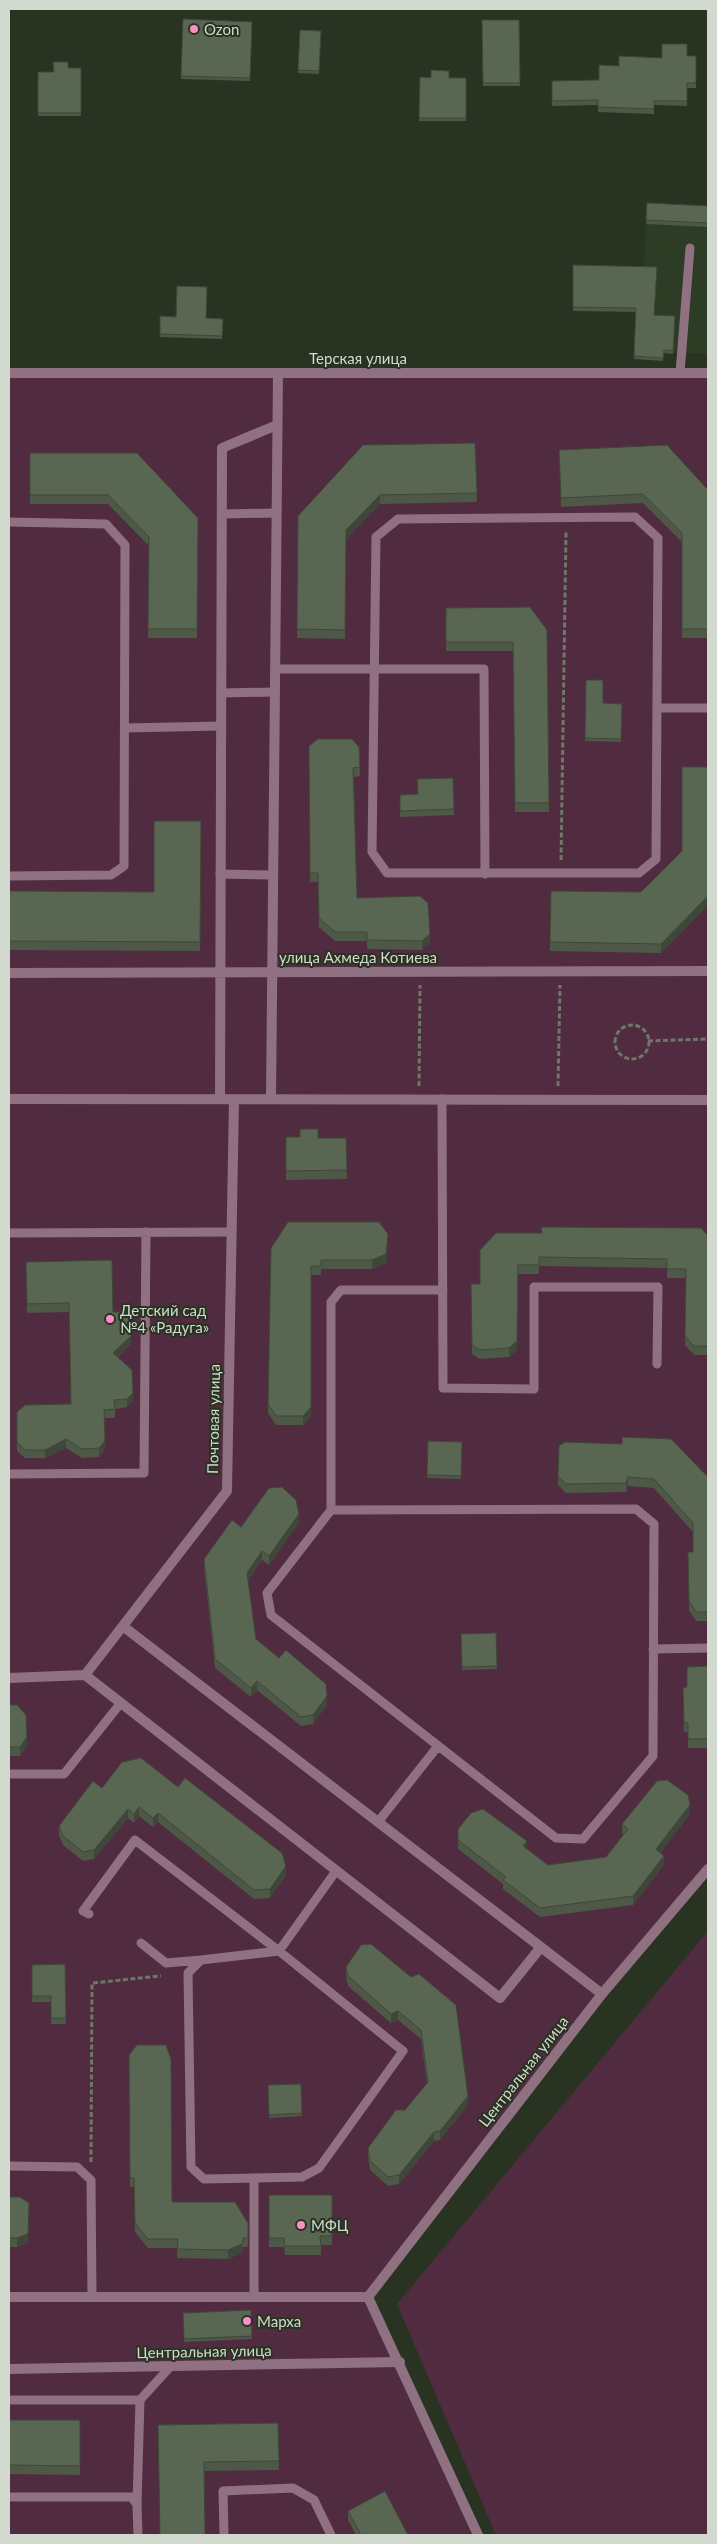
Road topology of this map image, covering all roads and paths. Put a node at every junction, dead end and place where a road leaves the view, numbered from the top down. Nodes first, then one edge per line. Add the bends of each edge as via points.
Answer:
1 (690, 248) dead end
2 (278, 373) junction
3 (680, 373) junction
4 (708, 373) edge
5 (9, 374) edge
6 (277, 425) junction
7 (276, 513) junction
8 (222, 514) junction
9 (566, 517) junction
10 (9, 522) edge
11 (275, 669) junction
12 (375, 669) junction
13 (275, 692) junction
14 (221, 693) junction
15 (657, 708) junction
16 (708, 708) edge
17 (221, 726) junction
18 (125, 728) junction
19 (561, 873) junction
20 (220, 874) junction
21 (485, 874) junction
22 (272, 875) junction
23 (9, 876) edge
24 (560, 971) junction
25 (708, 971) edge
26 (220, 972) junction
27 (272, 972) junction
28 (420, 972) junction
29 (9, 973) edge
30 (708, 1039) edge
31 (648, 1041) junction
32 (9, 1099) edge
33 (220, 1099) junction
34 (234, 1099) junction
35 (271, 1099) junction
36 (418, 1099) junction
37 (442, 1099) junction
38 (558, 1100) junction
39 (708, 1100) edge
40 (146, 1232) junction
41 (231, 1232) junction
42 (9, 1233) edge
43 (443, 1290) junction
44 (657, 1364) dead end
45 (9, 1474) edge
46 (331, 1510) junction
47 (124, 1626) junction
48 (708, 1648) edge
49 (653, 1650) junction
50 (85, 1676) junction
51 (9, 1678) edge
52 (120, 1704) junction
53 (438, 1746) junction
54 (9, 1774) edge
55 (378, 1822) junction
56 (708, 1868) edge
57 (336, 1871) junction
58 (89, 1914) dead end
59 (141, 1943) dead end
60 (541, 1947) junction
61 (279, 1951) junction
62 (202, 1960) junction
63 (188, 1973) junction
64 (602, 1994) junction
65 (9, 2166) edge
66 (254, 2178) junction
67 (91, 2180) junction
68 (9, 2297) edge
69 (92, 2297) junction
70 (254, 2297) junction
71 (368, 2297) junction
72 (400, 2362) junction
73 (170, 2367) junction
74 (9, 2369) edge
75 (9, 2400) edge
76 (140, 2400) junction
77 (9, 2497) edge
78 (137, 2504) junction
79 (138, 2535) edge
80 (224, 2535) edge
81 (331, 2535) edge
82 (478, 2535) edge

1 - 3 lane
2 - 3 street, Терская улица
2 - 5 street, Терская улица
2 - 6 street
3 - 4 street, Терская улица
6 - 7 street
6 - 8 street via 222,448
7 - 8 lane
7 - 11 street
8 - 14 street
9 - 12 lane via 398,519 376,537
9 - 15 lane via 635,516 658,538
9 - 19 path
10 - 18 lane via 106,524 125,545
11 - 12 lane
11 - 13 street
12 - 21 lane via 372,852 387,873
12 - 21 lane via 484,669
13 - 14 lane
13 - 22 street
14 - 17 street
15 - 16 lane
15 - 19 lane via 656,859 639,873
17 - 18 lane
17 - 20 street
18 - 23 lane via 124,866 111,875
19 - 21 lane
20 - 22 lane
20 - 26 street
22 - 27 street
24 - 25 street, улица Ахмеда Котиева
24 - 28 street, улица Ахмеда Котиева
24 - 38 path
26 - 27 street, улица Ахмеда Котиева
26 - 29 street, улица Ахмеда Котиева
26 - 33 street
27 - 28 street, улица Ахмеда Котиева
27 - 35 street
28 - 36 path
30 - 31 path
31 - 31 path via 642,1028 632,1024 621,1028 615,1036 615,1047 621,1056 632,1060 642,1056
32 - 33 street
33 - 34 street
34 - 35 street
34 - 41 street, Почтовая улица
35 - 36 street
36 - 37 street
37 - 38 street
37 - 43 lane
38 - 39 street
40 - 41 lane
40 - 42 lane
40 - 45 lane via 144,1474
41 - 47 street, Почтовая улица via 227,1491
43 - 44 lane via 443,1388 534,1389 534,1287 658,1287
43 - 46 lane via 341,1290 331,1302
46 - 49 lane via 636,1510 654,1524
46 - 53 lane via 267,1593 271,1615
47 - 50 street, Почтовая улица
47 - 55 street
48 - 49 lane
49 - 53 lane via 653,1756 583,1838 556,1838
50 - 51 street
50 - 52 street
52 - 54 lane via 64,1774
52 - 57 street
53 - 55 lane
55 - 60 street
56 - 64 street, Центральная улица
57 - 60 street via 500,1998
57 - 61 lane
58 - 61 lane via 83,1910 135,1840
59 - 62 lane via 166,1963
60 - 64 street
61 - 62 lane
61 - 66 lane via 403,2051 319,2168 302,2177
62 - 63 lane
63 - 66 lane via 191,2167 204,2179
63 - 67 path via 92,1983
64 - 71 street, Центральная улица
65 - 67 lane via 77,2166
66 - 70 lane
67 - 69 lane
68 - 69 street
69 - 70 street
70 - 71 street
71 - 72 street
72 - 73 street, Центральная улица
72 - 82 street
73 - 74 street, Центральная улица
73 - 76 lane
75 - 76 lane
76 - 78 lane
77 - 78 lane via 126,2496 134,2498
78 - 79 lane
80 - 81 lane via 223,2491 293,2488 314,2500

